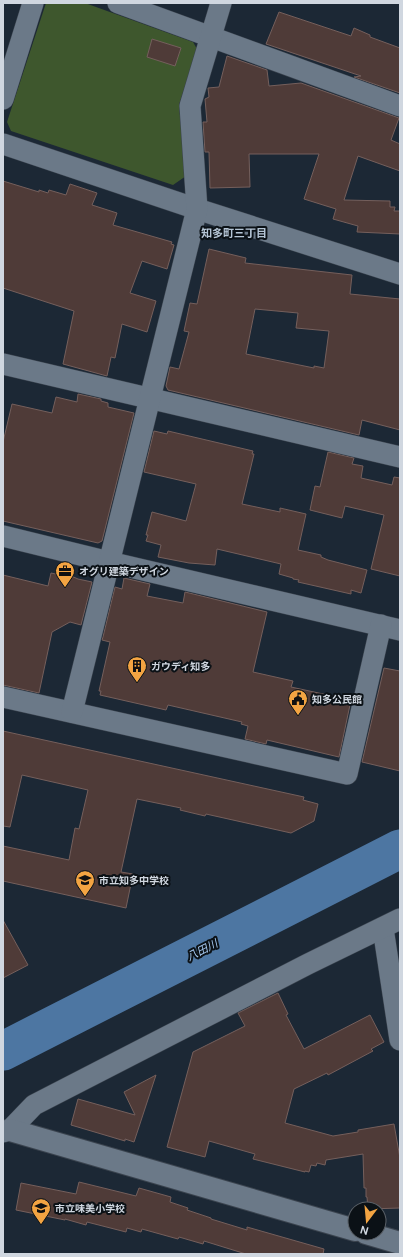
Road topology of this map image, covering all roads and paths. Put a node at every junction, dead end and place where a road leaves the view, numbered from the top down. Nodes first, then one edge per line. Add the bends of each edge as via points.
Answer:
1 (33, 3) edge
2 (118, 3) edge
3 (221, 3) edge
4 (210, 36) junction
5 (3, 99) edge
6 (400, 106) edge
7 (3, 144) edge
8 (197, 209) junction
9 (400, 274) edge
10 (3, 364) edge
11 (150, 399) junction
12 (400, 456) edge
13 (3, 536) edge
14 (109, 562) junction
15 (390, 627) edge
16 (3, 697) edge
17 (72, 712) junction
18 (392, 923) edge
19 (400, 1040) edge
20 (7, 1131) edge
21 (347, 1228) edge
22 (387, 1239) edge
23 (400, 1243) edge

1 - 5 street
2 - 4 street
3 - 4 street
4 - 6 street
4 - 8 street via 190,106
7 - 8 street
8 - 9 street
8 - 11 street
10 - 11 street
11 - 12 street
11 - 14 street
13 - 14 street
14 - 15 street
14 - 17 street
15 - 17 street via 347,774
16 - 17 street
18 - 19 street
18 - 20 street via 34,1105
20 - 21 street
22 - 23 street

